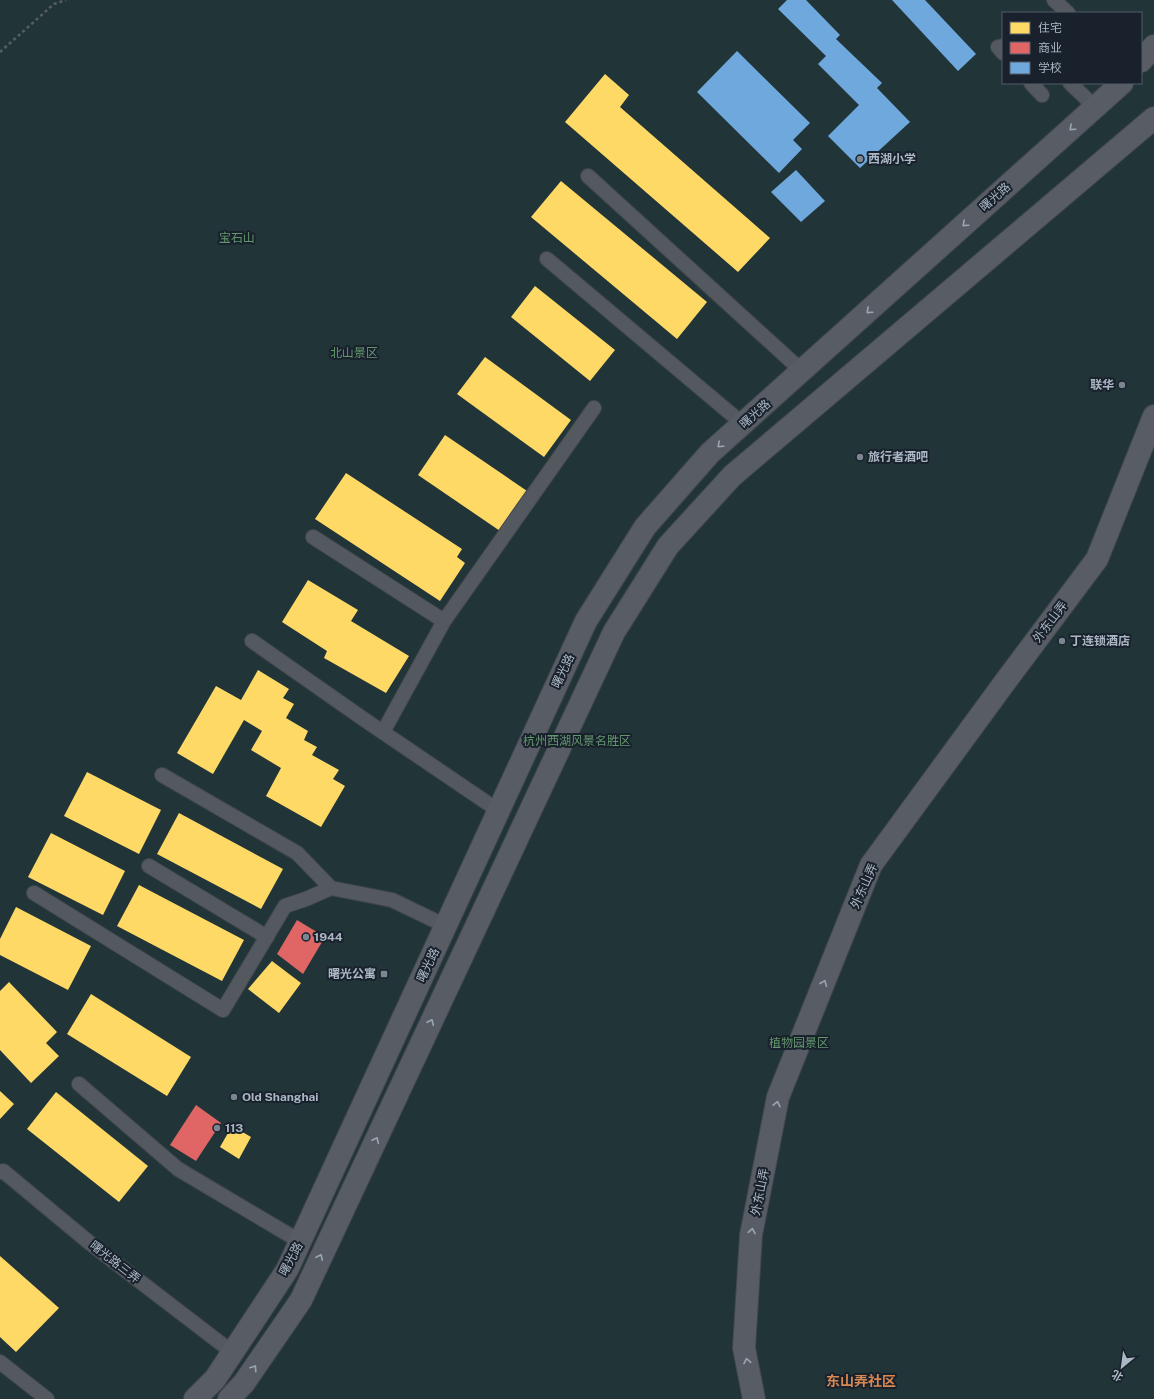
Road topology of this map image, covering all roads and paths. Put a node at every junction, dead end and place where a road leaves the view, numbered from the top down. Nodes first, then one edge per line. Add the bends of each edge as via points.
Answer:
1 (66, 0) edge
2 (1054, 0) edge
3 (1067, 12) edge
4 (1002, 46) edge
5 (1154, 46) edge
6 (0, 52) edge
7 (1002, 52) edge
8 (1142, 60) edge
9 (1032, 84) edge
10 (1071, 84) edge
11 (1121, 84) edge
12 (1042, 95) dead end
13 (1095, 107) junction
14 (1154, 118) edge
15 (588, 176) dead end
16 (546, 259) dead end
17 (802, 371) junction
18 (594, 408) dead end
19 (1154, 416) edge
20 (743, 424) junction
21 (313, 537) dead end
22 (444, 621) junction
23 (252, 641) dead end
24 (384, 732) junction
25 (162, 776) dead end
26 (499, 810) junction
27 (149, 866) dead end
28 (331, 888) junction
29 (34, 893) dead end
30 (446, 926) junction
31 (267, 937) junction
32 (79, 1084) dead end
33 (0, 1172) edge
34 (301, 1242) junction
35 (232, 1352) junction
36 (0, 1362) edge
37 (47, 1399) edge
38 (195, 1399) edge
39 (229, 1399) edge
40 (754, 1399) edge

1 - 6 path via 54,4
2 - 3 lane
4 - 7 lane via 998,47
5 - 8 main road
9 - 12 lane
10 - 13 lane
11 - 13 main road, 曙光路
13 -> 17 main road, 曙光路
39 -> 14 main road, 曙光路 via 244,1383 301,1300 614,632 668,546 732,476
15 - 17 lane
16 - 20 lane
17 - 20 main road, 曙光路
18 - 22 lane
40 -> 19 main road, 外东山弄 via 744,1348 751,1235 778,1097 871,865 1097,559
20 -> 26 main road, 曙光路 via 710,453 645,527 586,621
21 - 22 lane
22 - 24 lane
23 - 24 lane
24 - 26 lane
25 - 28 lane via 297,853
26 - 30 main road, 曙光路
27 - 31 lane
28 - 30 lane via 392,900
28 - 31 lane via 285,906
29 - 31 lane via 224,1010
30 - 34 main road, 曙光路
32 - 34 lane via 178,1169
33 - 35 lane, 曙光路三弄 via 3,1171 91,1244
34 - 35 main road, 曙光路 via 287,1270
35 - 38 main road, 曙光路 via 215,1379
36 - 37 lane

